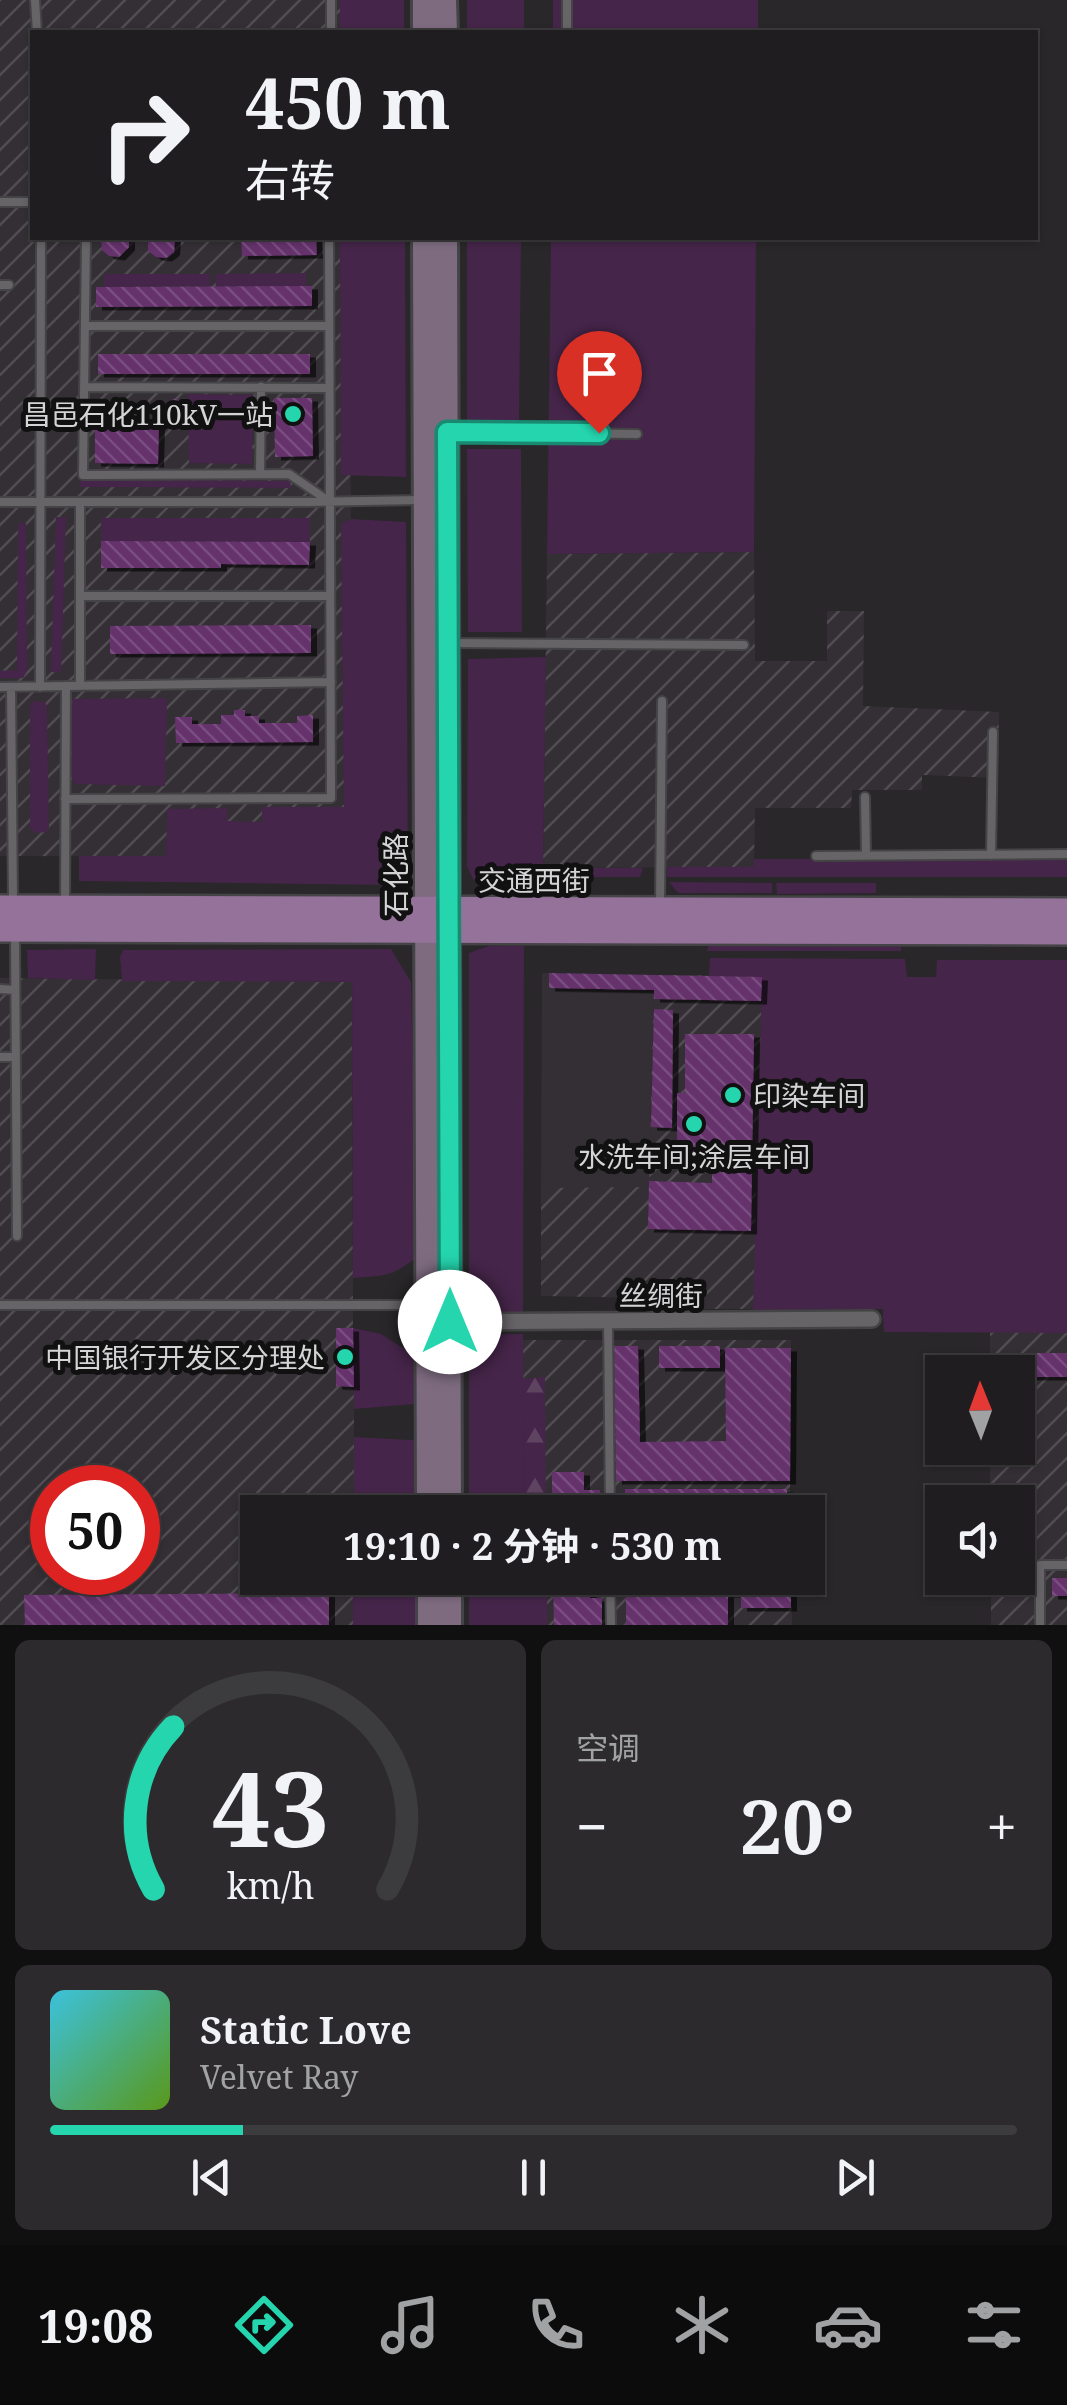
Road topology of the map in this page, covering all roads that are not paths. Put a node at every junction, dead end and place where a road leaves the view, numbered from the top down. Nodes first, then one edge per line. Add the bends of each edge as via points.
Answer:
1 (35, 0) edge
2 (331, 0) edge
3 (424, 0) edge
4 (446, 0) edge
5 (567, 0) edge
6 (37, 30) edge
7 (331, 30) edge
8 (424, 30) edge
9 (446, 30) edge
10 (567, 30) edge
11 (0, 202) edge
12 (30, 202) edge
13 (41, 240) edge
14 (86, 240) edge
15 (328, 240) edge
16 (424, 240) edge
17 (446, 240) edge
18 (85, 326) junction
19 (329, 326) junction
20 (84, 387) junction
21 (261, 388) junction
22 (330, 388) junction
23 (447, 432) junction
24 (637, 434) dead end
25 (260, 474) junction
26 (424, 500) junction
27 (0, 502) edge
28 (40, 502) junction
29 (80, 502) junction
30 (330, 502) junction
31 (80, 596) junction
32 (330, 596) junction
33 (436, 643) junction
34 (744, 645) dead end
35 (331, 682) junction
36 (40, 686) junction
37 (66, 686) junction
38 (80, 686) junction
39 (0, 687) edge
40 (12, 687) junction
41 (662, 701) dead end
42 (993, 732) dead end
43 (864, 798) dead end
44 (66, 799) junction
45 (1067, 854) edge
46 (866, 855) junction
47 (991, 855) junction
48 (816, 856) dead end
49 (660, 910) junction
50 (1067, 911) edge
51 (7, 919) edge
52 (65, 919) junction
53 (437, 920) junction
54 (1067, 932) edge
55 (0, 989) edge
56 (15, 990) junction
57 (0, 1057) edge
58 (16, 1057) junction
59 (17, 1236) dead end
60 (0, 1305) edge
61 (427, 1305) junction
62 (872, 1319) dead end
63 (608, 1321) junction
64 (450, 1322) junction
65 (428, 1495) edge
66 (450, 1495) edge
67 (610, 1495) edge
68 (1067, 1565) edge
69 (429, 1595) edge
70 (450, 1595) edge
71 (610, 1595) edge
72 (429, 1625) edge
73 (450, 1625) edge
74 (610, 1625) edge
75 (1040, 1625) edge

1 - 6 lane
2 - 7 lane
3 - 8 main road
4 - 9 main road
5 - 10 lane
11 - 12 lane
13 - 28 lane
14 - 18 lane
15 - 19 lane
16 - 26 main road, 石化路
17 - 23 main road, 石化路
18 - 19 lane
18 - 20 lane
19 - 22 lane
20 - 21 lane
20 - 25 lane via 84,475
21 - 22 lane
21 - 25 lane
22 - 30 lane
23 - 24 lane
23 - 33 main road, 石化路
25 - 30 lane via 289,474
26 - 30 lane
26 - 33 main road, 石化路
27 - 28 lane
28 - 29 lane
28 - 36 lane
29 - 30 lane
29 - 31 lane
30 - 32 lane
31 - 32 lane
31 - 38 lane
32 - 35 lane
33 - 34 lane
33 - 53 main road, 石化路
35 - 38 lane
35 - 44 lane via 331,798
36 - 37 lane
36 - 40 lane
37 - 38 lane
37 - 44 lane
39 - 40 lane
40 - 51 lane
41 - 49 lane
42 - 47 lane
43 - 46 lane
44 - 52 lane
45 - 47 lane
46 - 47 lane
46 - 48 lane
49 - 50 main road, 交通西街
49 - 53 main road, 交通西街
51 - 52 main road, 交通西街
51 - 56 lane
52 - 53 main road, 交通西街
53 - 54 main road, 交通西街
53 - 61 main road, 石化路
53 - 64 main road, 石化路
55 - 56 lane
56 - 58 lane
57 - 58 lane
58 - 59 lane
60 - 61 lane
61 - 65 main road, 石化路
62 - 63 street, 丝绸街
63 - 64 street, 丝绸街
63 - 67 lane
64 - 66 main road, 石化路
68 - 75 lane via 1040,1565
69 - 72 main road
70 - 73 main road
71 - 74 lane

